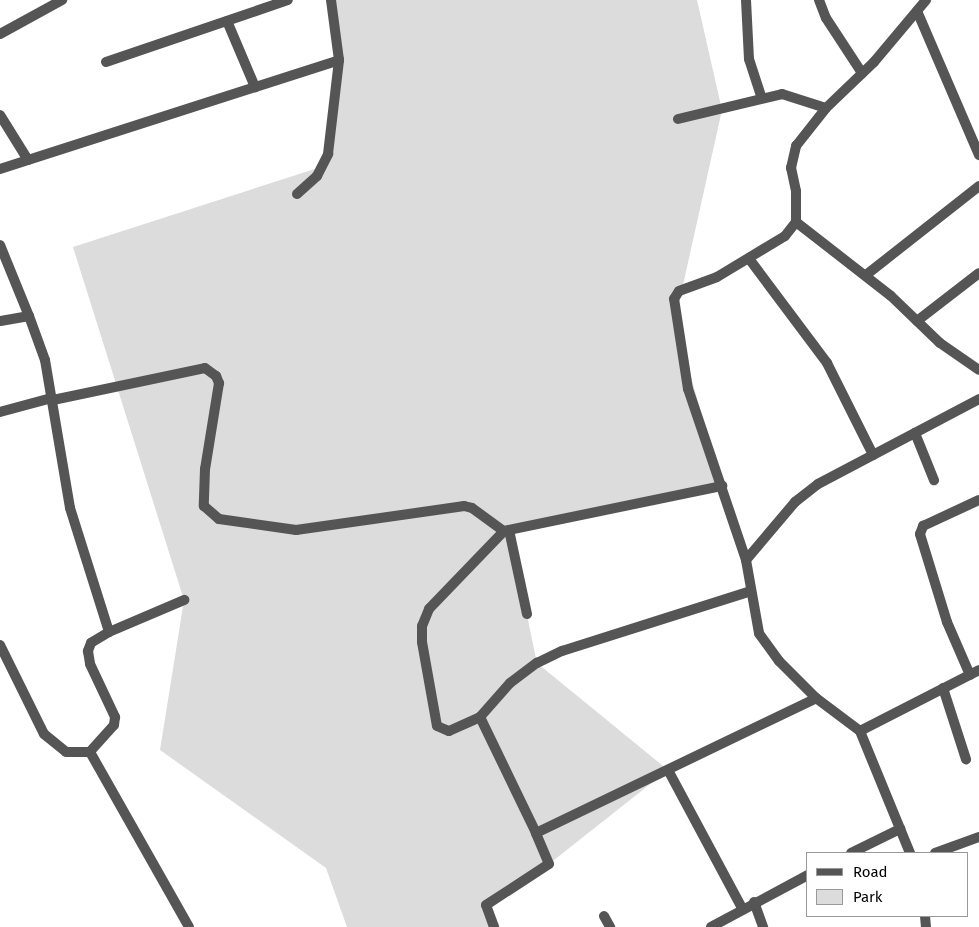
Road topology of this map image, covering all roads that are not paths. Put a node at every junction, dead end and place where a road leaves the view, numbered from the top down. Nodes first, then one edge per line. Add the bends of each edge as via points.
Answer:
1 (62, 0) edge
2 (288, 0) edge
3 (331, 0) edge
4 (746, 0) edge
5 (819, 0) edge
6 (926, 0) edge
7 (917, 11) junction
8 (227, 21) junction
9 (0, 34) edge
10 (340, 60) junction
11 (106, 62) dead end
12 (862, 73) junction
13 (255, 87) junction
14 (761, 97) junction
15 (826, 108) junction
16 (0, 115) edge
17 (678, 119) dead end
18 (979, 155) edge
19 (28, 160) junction
20 (0, 169) edge
21 (979, 186) edge
22 (296, 194) dead end
23 (796, 222) junction
24 (0, 246) edge
25 (750, 260) junction
26 (979, 273) edge
27 (866, 275) junction
28 (29, 316) junction
29 (0, 321) edge
30 (917, 321) junction
31 (979, 370) edge
32 (52, 399) junction
33 (979, 399) edge
34 (0, 412) edge
35 (915, 433) junction
36 (873, 455) junction
37 (934, 480) dead end
38 (722, 486) junction
39 (979, 500) edge
40 (506, 530) junction
41 (746, 560) junction
42 (751, 591) junction
43 (184, 600) dead end
44 (527, 614) dead end
45 (108, 632) junction
46 (0, 645) edge
47 (974, 672) edge
48 (943, 688) junction
49 (816, 698) junction
50 (480, 717) junction
51 (860, 731) junction
52 (90, 752) junction
53 (966, 760) dead end
54 (668, 770) junction
55 (900, 829) junction
56 (536, 833) junction
57 (979, 837) edge
58 (853, 852) edge
59 (910, 852) edge
60 (938, 852) edge
61 (806, 876) edge
62 (754, 902) junction
63 (742, 908) junction
64 (604, 916) dead end
65 (189, 927) edge
66 (494, 927) edge
67 (610, 927) edge
68 (711, 927) edge
69 (763, 927) edge

1 - 9 street
2 - 8 street
3 - 10 street
4 - 14 street via 748,59
5 - 12 street via 826,18
6 - 7 street
7 - 12 street
7 - 18 street
8 - 11 street
8 - 13 street
10 - 13 street
10 - 22 street via 328,154 317,176
12 - 15 street
13 - 19 street
14 - 15 street via 782,94
14 - 17 street
15 - 23 street via 796,146 791,168 796,191
16 - 19 street
19 - 20 street
21 - 27 street
23 - 25 street via 785,236
23 - 27 street
24 - 28 street
25 - 36 street via 827,363
25 - 38 street via 679,291 674,300 688,390
26 - 30 street
27 - 30 street
28 - 29 street
28 - 32 street via 41,344
30 - 31 street via 940,343
32 - 34 street
32 - 40 street via 205,368 216,376 219,383 205,469 204,506 220,519 296,530 464,506
32 - 45 street via 70,508
33 - 35 street
35 - 36 street
35 - 37 street
36 - 41 street via 818,484 795,502
38 - 40 street
38 - 41 street
39 - 47 street via 929,523 920,534 947,622
40 - 44 street
40 - 50 street via 429,609 422,626 437,726 449,731
41 - 42 street
42 - 49 street via 759,633 779,661
42 - 50 street via 562,651 537,663 510,683
43 - 45 street
45 - 52 street via 91,643 88,651 90,664 115,717 114,725
46 - 52 street via 44,734 66,752
47 - 48 street
48 - 51 street
48 - 53 street
49 - 51 street
49 - 54 street
50 - 56 street
51 - 55 street
52 - 65 street
54 - 56 street
54 - 63 street
55 - 58 street
55 - 59 street
56 - 66 street via 549,864 486,905
57 - 60 street
61 - 62 street
62 - 63 street
62 - 69 street
63 - 68 street
64 - 67 street

